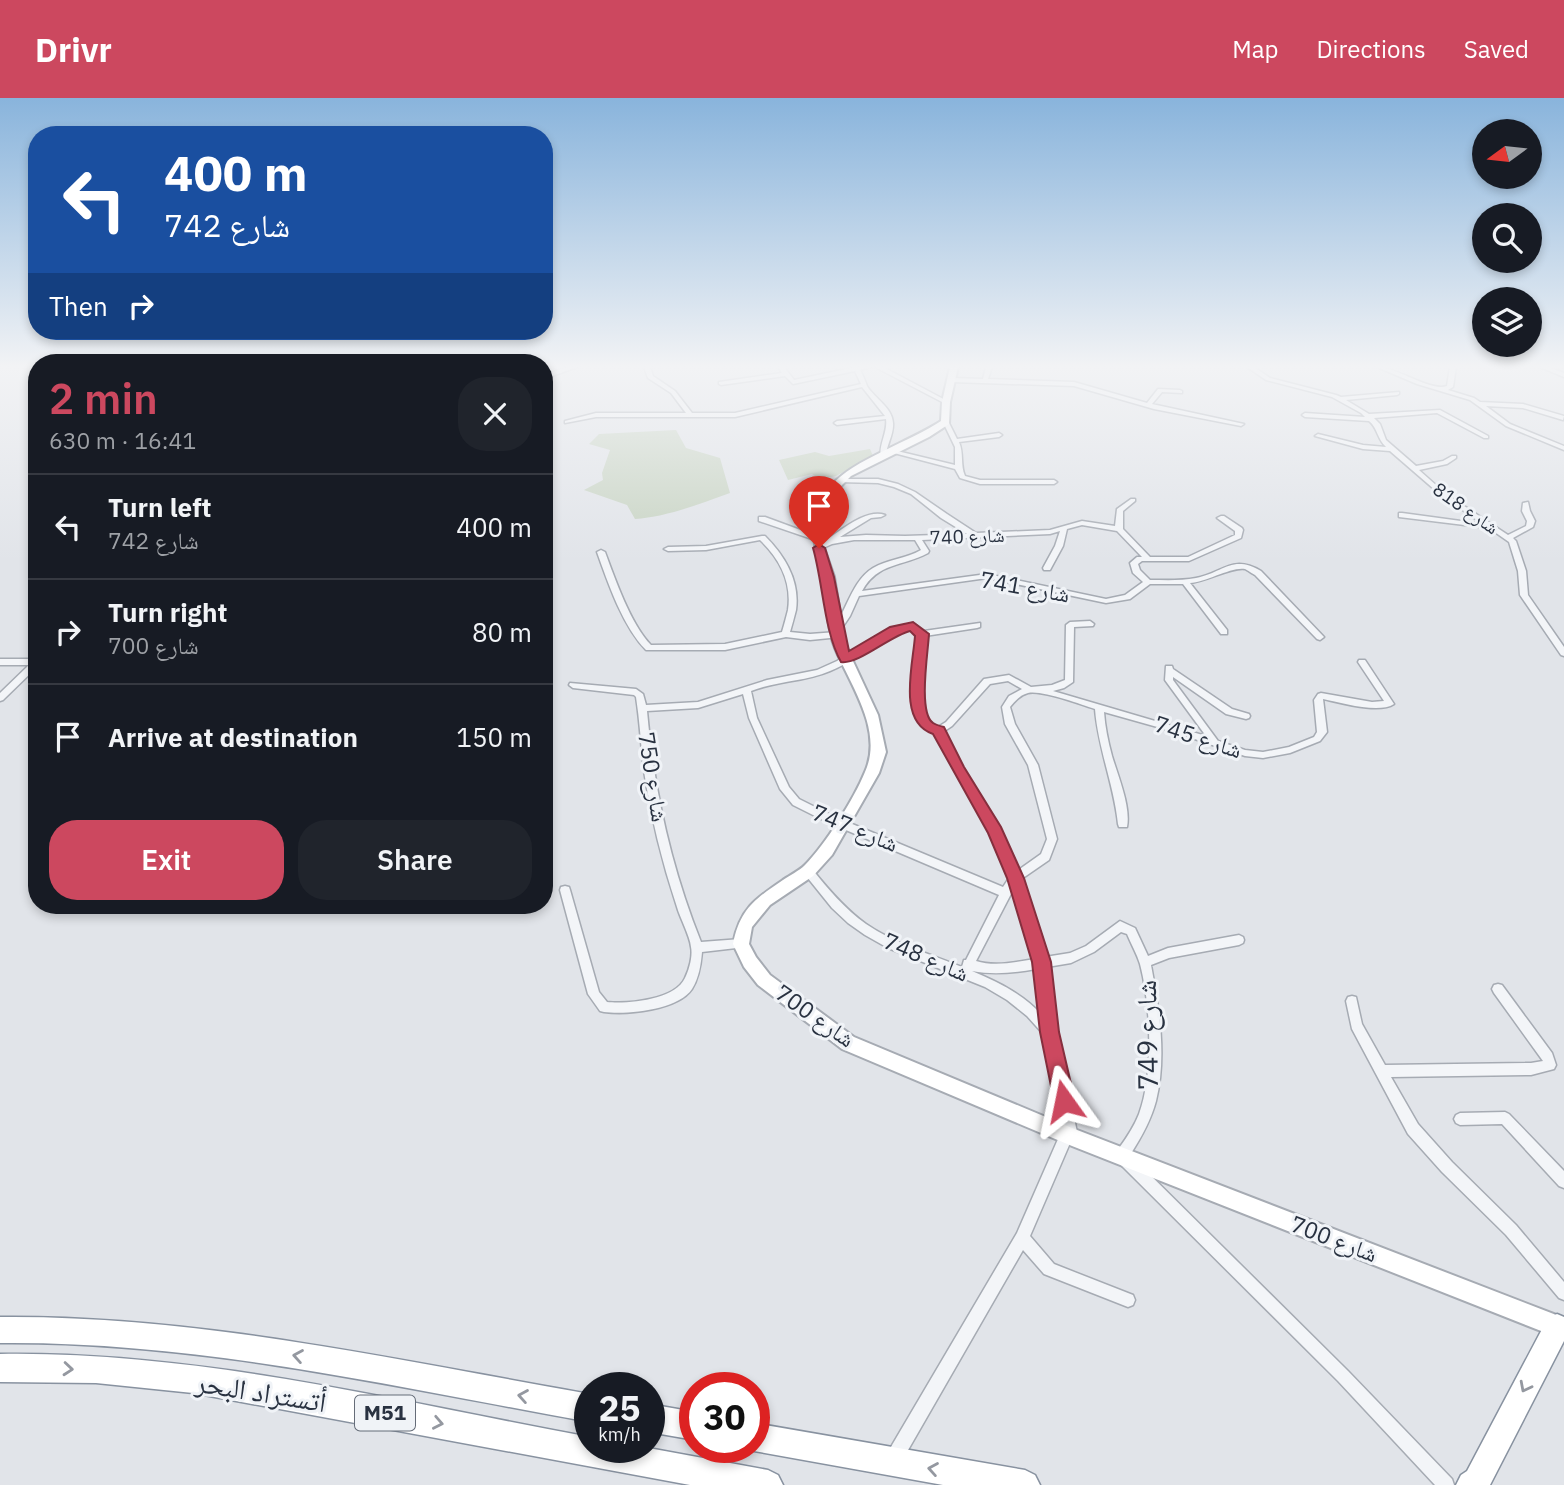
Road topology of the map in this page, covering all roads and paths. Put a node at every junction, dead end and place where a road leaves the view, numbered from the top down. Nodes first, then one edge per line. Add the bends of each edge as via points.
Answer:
1 (888, 432) edge
2 (928, 432) edge
3 (951, 432) edge
4 (1379, 432) edge
5 (1476, 432) edge
6 (1524, 432) edge
7 (999, 435) dead end
8 (1318, 436) dead end
9 (1486, 437) dead end
10 (956, 441) junction
11 (1564, 448) edge
12 (1392, 449) junction
13 (888, 454) junction
14 (1454, 457) dead end
15 (958, 468) junction
16 (1413, 469) junction
17 (841, 481) junction
18 (1054, 482) dead end
19 (1133, 500) dead end
20 (1525, 503) dead end
21 (881, 515) dead end
22 (1402, 515) dead end
23 (1221, 518) dead end
24 (762, 519) dead end
25 (1490, 527) junction
26 (1119, 529) junction
27 (1064, 530) junction
28 (976, 536) junction
29 (917, 538) junction
30 (1508, 538) junction
31 (821, 543) junction
32 (668, 549) dead end
33 (601, 552) dead end
34 (1146, 557) junction
35 (1047, 568) dead end
36 (1148, 582) junction
37 (1185, 582) junction
38 (856, 594) junction
39 (1090, 624) dead end
40 (977, 625) dead end
41 (837, 632) junction
42 (1224, 632) dead end
43 (786, 634) junction
44 (922, 634) junction
45 (1320, 637) dead end
46 (1564, 653) edge
47 (846, 659) junction
48 (0, 662) edge
49 (28, 662) edge
50 (1362, 662) dead end
51 (28, 671) edge
52 (573, 685) dead end
53 (1027, 688) junction
54 (746, 690) junction
55 (1040, 690) junction
56 (0, 698) edge
57 (642, 708) junction
58 (1099, 708) junction
59 (1245, 716) dead end
60 (939, 731) junction
61 (1214, 741) junction
62 (1123, 824) dead end
63 (844, 825) junction
64 (808, 872) junction
65 (1015, 878) junction
66 (565, 890) dead end
67 (1005, 893) junction
68 (1239, 940) dead end
69 (741, 944) junction
70 (697, 947) junction
71 (1041, 962) junction
72 (1145, 962) junction
73 (967, 969) junction
74 (1498, 989) dead end
75 (1352, 1001) dead end
76 (1049, 1032) junction
77 (1383, 1071) junction
78 (1460, 1119) dead end
79 (1069, 1136) junction
80 (1122, 1156) junction
81 (1564, 1181) edge
82 (1022, 1238) junction
83 (1564, 1293) edge
84 (1128, 1300) dead end
85 (1562, 1324) edge
86 (0, 1330) edge
87 (0, 1368) edge
88 (574, 1405) edge
89 (770, 1440) edge
90 (892, 1461) junction
91 (768, 1485) edge
92 (1025, 1485) edge
93 (1446, 1485) edge
94 (1471, 1485) edge

1 - 13 street via 883,448
2 - 13 main road
3 - 10 street
4 - 12 street, شارع 818
5 - 9 street
6 - 11 street
7 - 10 street
8 - 12 street
10 - 15 street
12 - 16 street, شارع 818
13 - 15 street
13 - 17 main road
14 - 16 street
15 - 18 street via 962,477 980,482
16 - 25 street, شارع 818
17 - 28 street via 896,485
17 - 31 main road via 824,504 817,524
19 - 26 street via 1119,510
20 - 30 street via 1529,527
21 - 31 street via 869,516
22 - 25 street
23 - 34 street via 1239,530 1238,536 1189,559
24 - 31 street
25 - 30 street, شارع 818
26 - 27 street, شارع 740 via 1082,523
26 - 34 street
27 - 28 street, شارع 740
27 - 35 street
28 - 29 street, شارع 740
29 - 31 street
29 - 38 street, شارع 740 via 925,548 923,553 872,572
30 - 46 street, شارع 818 via 1521,571 1524,595
31 - 41 main road
32 - 43 street via 762,538 782,562 791,584
33 - 43 street via 635,628 649,648 725,647
34 - 36 street via 1134,564
36 - 37 street
36 - 38 street, شارع 741 via 1127,597 1106,601 987,576
37 - 42 street
37 - 45 street via 1235,566 1252,568
38 - 41 street, شارع 740
39 - 55 street via 1073,623 1069,629 1069,682
40 - 44 street
41 - 43 street via 810,637
41 - 47 main road
44 - 47 street via 913,626 895,631
44 - 60 street via 918,705 927,727
47 - 54 street via 830,668
47 - 63 main road via 872,715 879,752
48 - 49 street
50 - 61 street, شارع 745 via 1390,704 1321,696 1320,736 1283,752 1245,753
51 - 56 street
52 - 57 street via 636,692
53 - 55 street, شارع 745
53 - 60 street, شارع 745 via 1009,678 988,681
53 - 65 street via 1009,701 1006,715 1033,765 1052,839 1045,857
54 - 57 street, شارع 750 via 698,705
54 - 63 street, شارع 747 via 753,718 788,794 803,807
55 - 58 street, شارع 745
57 - 70 street, شارع 750 via 674,886
58 - 61 street, شارع 745
58 - 62 street via 1102,739 1122,800
59 - 61 street via 1229,712 1170,669 1169,680
60 - 65 street via 996,831
63 - 64 main road
63 - 67 street, شارع 747
64 - 69 main road via 765,900 745,924
64 - 73 street, شارع 748 via 835,904 867,931
65 - 67 street
65 - 71 street
66 - 70 street via 594,994 604,1007 628,1008 675,996 689,984
67 - 73 street
68 - 72 street, شارع 749 via 1168,953
69 - 70 street
69 - 79 main road, شارع 700 via 764,980 848,1043
71 - 72 street via 1072,958 1120,926 1131,931
71 - 73 street
71 - 76 street
72 - 80 street, شارع 749 via 1154,1070 1144,1118
73 - 76 street, شارع 748 via 1020,1000
74 - 77 street via 1550,1065
75 - 77 street via 1356,1025
76 - 79 street
77 - 83 street via 1413,1129 1511,1230
78 - 81 street via 1505,1118
79 - 80 main road, شارع 700
79 - 82 street
80 - 85 main road, شارع 700
80 - 93 street
82 - 84 street via 1049,1269
82 - 90 street
85 -> 94 highway
88 -> 86 highway, أتستراد البحر / M51 via 204,1343 56,1328
87 -> 91 highway, أتستراد البحر / M51 via 39,1366 261,1390
89 - 90 highway
92 -> 90 highway

